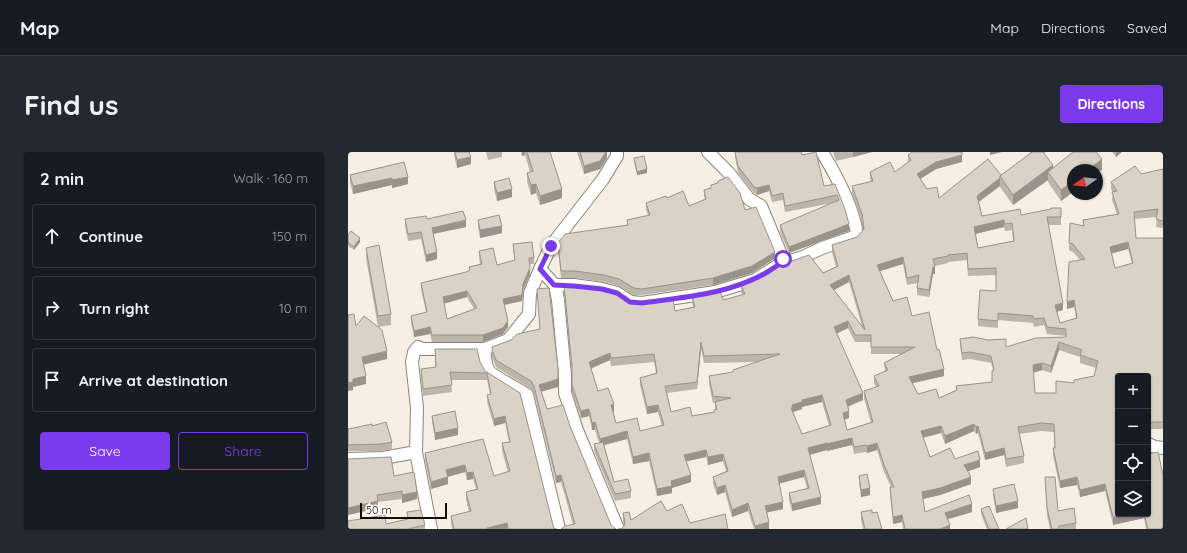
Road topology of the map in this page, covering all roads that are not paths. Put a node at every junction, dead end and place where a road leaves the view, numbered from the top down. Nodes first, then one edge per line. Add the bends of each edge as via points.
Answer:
1 (617, 152) edge
2 (708, 152) edge
3 (822, 152) edge
4 (780, 264) junction
5 (540, 269) junction
6 (554, 285) junction
7 (484, 349) junction
8 (1150, 445) edge
9 (1163, 448) edge
10 (416, 452) junction
11 (348, 459) edge
12 (431, 529) edge
13 (559, 529) edge
14 (618, 529) edge

1 - 5 street via 603,179 551,246
2 - 4 street via 749,199 761,206 783,259
3 - 4 street via 836,176 856,224 857,234
4 - 6 street via 755,280 715,292 642,303 630,302 617,293 602,289
5 - 6 street
5 - 7 street via 530,293 529,314 508,340
6 - 14 street via 563,342 565,393 576,430
7 - 10 street via 418,347 414,352 412,362 417,408
7 - 13 street via 491,374 527,395
8 - 9 street
10 - 11 street via 383,458
10 - 12 street

